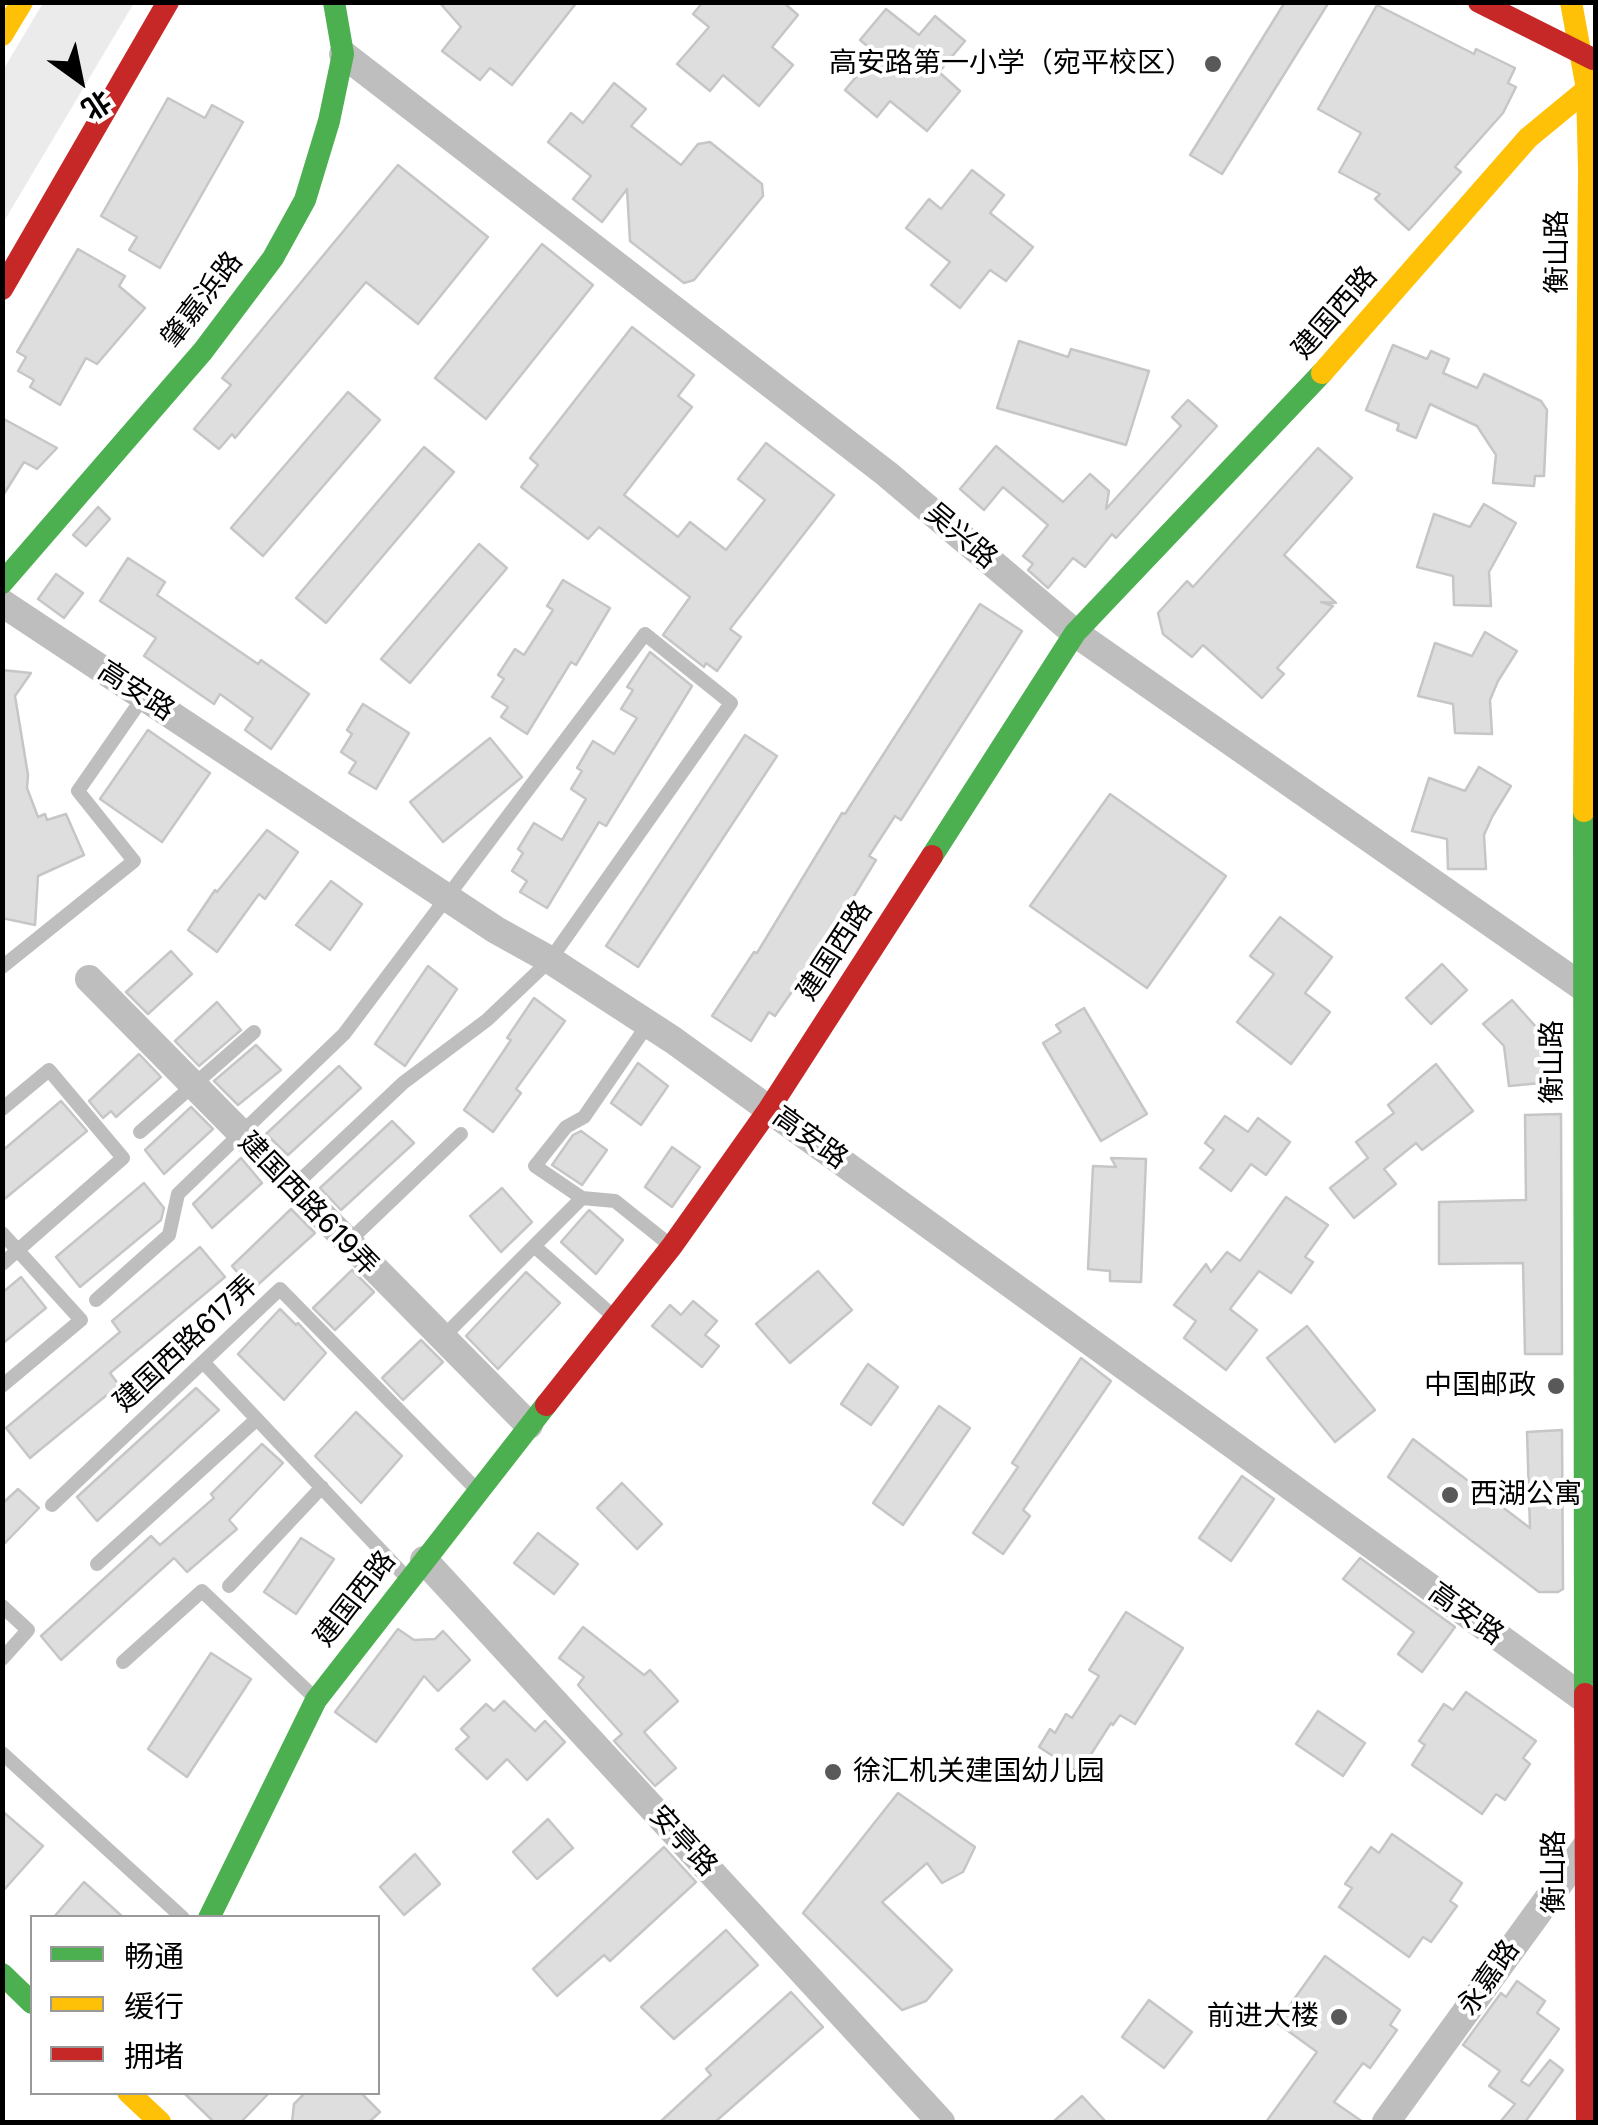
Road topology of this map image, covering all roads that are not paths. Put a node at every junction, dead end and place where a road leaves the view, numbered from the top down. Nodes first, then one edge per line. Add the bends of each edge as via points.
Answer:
1 (22, 2) edge
2 (168, 2) edge
3 (334, 2) edge
4 (1479, 2) edge
5 (1567, 12) edge
6 (2, 36) edge
7 (343, 54) junction
8 (1590, 54) edge
9 (1591, 85) edge
10 (2, 288) edge
11 (2, 583) edge
12 (2, 603) edge
13 (1075, 633) junction
14 (144, 696) junction
15 (448, 898) junction
16 (550, 960) junction
17 (2, 967) edge
18 (89, 980) dead end
19 (1589, 991) edge
20 (648, 1024) junction
21 (254, 1032) dead end
22 (192, 1085) junction
23 (770, 1108) junction
24 (2, 1109) edge
25 (140, 1132) dead end
26 (240, 1134) junction
27 (462, 1134) dead end
28 (292, 1188) junction
29 (582, 1198) junction
30 (2, 1232) edge
31 (347, 1244) junction
32 (534, 1246) junction
33 (672, 1246) junction
34 (19, 1251) junction
35 (2, 1264) edge
36 (96, 1300) dead end
37 (615, 1318) junction
38 (441, 1339) junction
39 (203, 1362) junction
40 (2, 1386) edge
41 (257, 1418) junction
42 (529, 1426) junction
43 (322, 1487) junction
44 (478, 1491) junction
45 (52, 1504) dead end
46 (98, 1564) dead end
47 (416, 1569) junction
48 (229, 1586) dead end
49 (2, 1606) edge
50 (2, 1659) edge
51 (124, 1662) dead end
52 (316, 1700) junction
53 (1590, 1704) edge
54 (2, 1753) edge
55 (1590, 1841) edge
56 (179, 1915) edge
57 (210, 1915) edge
58 (2, 1974) edge
59 (30, 2000) edge
60 (129, 2095) edge
61 (132, 2095) edge
62 (119, 2122) edge
63 (160, 2122) edge
64 (941, 2122) edge
65 (1386, 2122) edge
66 (1587, 2122) edge

1 - 6 street
2 - 10 street
3 - 7 street, 肇嘉浜路
4 - 8 street
5 - 8 street
7 - 11 street, 肇嘉浜路 via 305,200 273,258 202,351
7 - 13 street, 吴兴路 via 886,474
8 - 9 street, 衡山路
9 - 13 street, 建国西路 via 1528,138 1316,380
9 - 19 street, 衡山路
12 - 14 street, 高安路
13 - 19 street, 吴兴路
13 - 23 street, 建国西路
14 - 15 street, 高安路
14 - 17 lane via 78,791 134,861
15 - 16 street, 高安路
15 - 16 lane via 645,634 731,704
15 - 26 lane via 344,1034
16 - 20 street, 高安路
16 - 28 lane
18 - 22 street, 建国西路619弄
19 - 53 street, 衡山路
20 - 23 street, 高安路
20 - 29 lane via 584,1117 566,1127 535,1166
21 - 22 lane
22 - 25 lane
22 - 26 street, 建国西路619弄
23 - 33 street, 建国西路
23 - 53 street, 高安路
24 - 34 lane via 49,1070 122,1158
26 - 28 street, 建国西路619弄
26 - 36 lane via 178,1194 169,1235
27 - 31 lane
28 - 31 street, 建国西路619弄
29 - 32 lane
29 - 33 lane via 616,1200
30 - 34 lane
31 - 38 street, 建国西路619弄
32 - 37 lane
32 - 38 lane
33 - 37 street, 建国西路
34 - 35 lane
34 - 40 lane via 81,1320
37 - 42 street, 建国西路
38 - 42 street, 建国西路619弄
39 - 41 lane
39 - 44 lane, 建国西路617弄 via 280,1289
39 - 45 lane, 建国西路617弄
41 - 43 lane
41 - 46 lane
42 - 44 street, 建国西路
43 - 47 lane
43 - 48 lane
44 - 47 street, 建国西路
47 - 52 street, 建国西路
47 - 64 street, 安亭路
49 - 50 lane via 28,1630
51 - 52 lane via 202,1590
52 - 57 street, 建国西路
53 - 55 street, 衡山路
54 - 56 lane
55 - 65 street, 永嘉路
55 - 66 street, 衡山路
58 - 59 street
60 - 62 street
61 - 63 street

